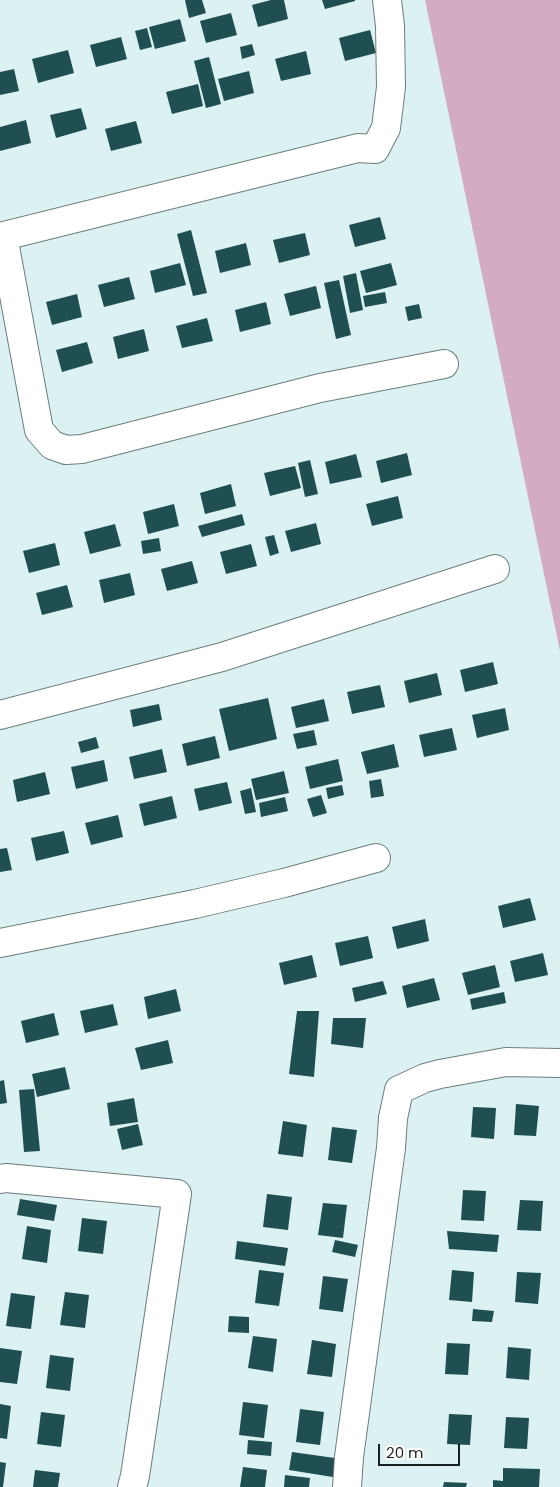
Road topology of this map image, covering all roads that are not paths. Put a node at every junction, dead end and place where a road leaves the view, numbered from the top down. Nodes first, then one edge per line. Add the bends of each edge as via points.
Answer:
1 (387, 0) edge
2 (1, 236) edge
3 (444, 364) dead end
4 (495, 569) dead end
5 (0, 716) edge
6 (376, 858) dead end
7 (0, 943) edge
8 (560, 1063) edge
9 (0, 1179) edge
10 (132, 1487) edge
11 (347, 1487) edge

1 - 2 street via 391,87 386,128 375,149 358,148
2 - 3 street via 40,430 52,445 66,450 82,449 320,388
4 - 5 street via 222,657
6 - 7 street via 196,904
8 - 11 street via 506,1062 440,1074 399,1090
9 - 10 street via 176,1194

